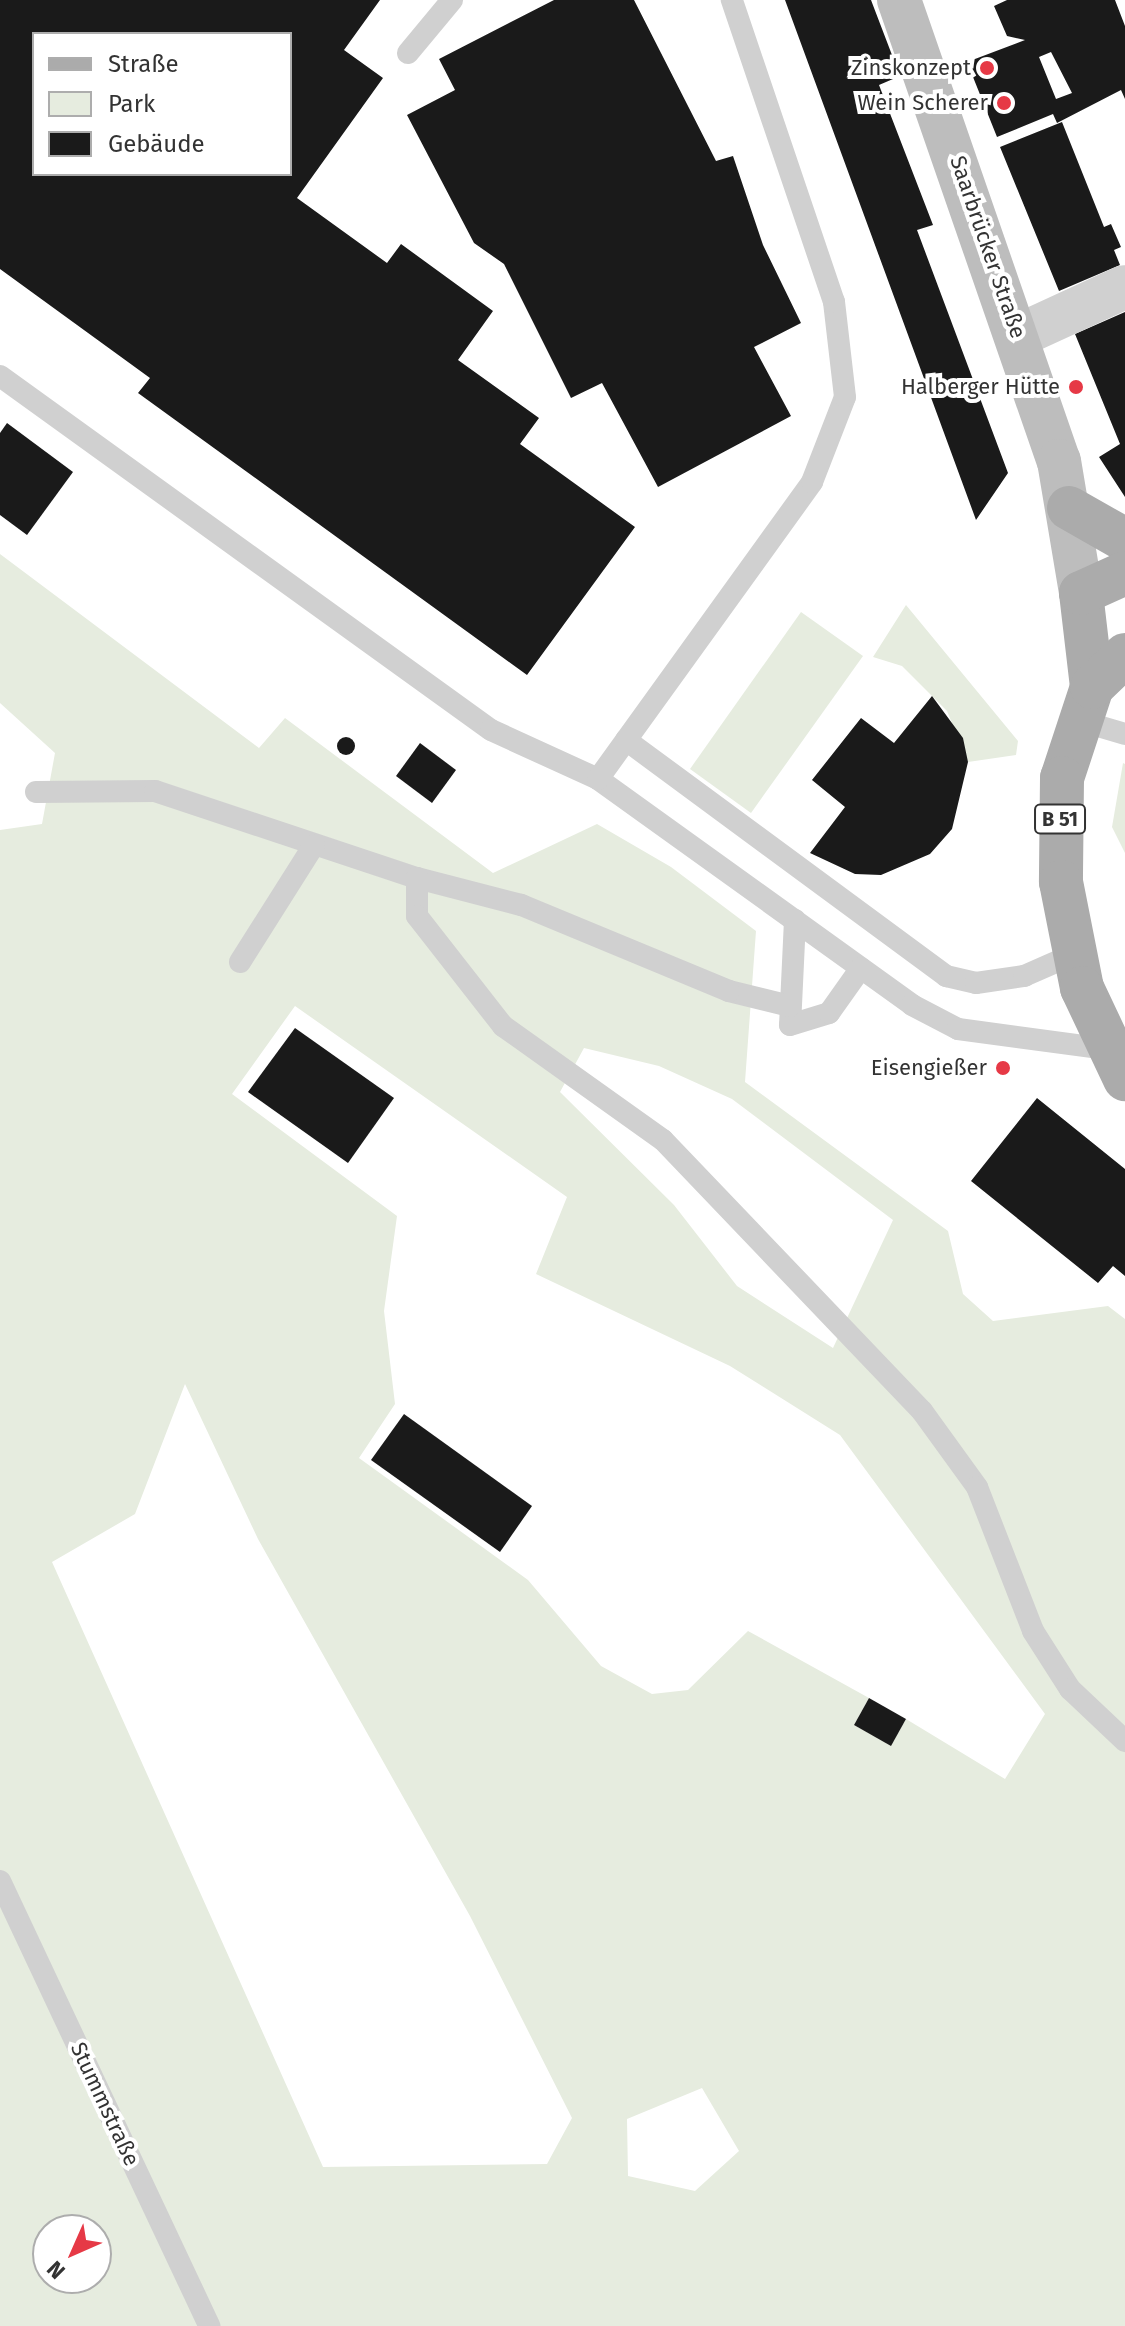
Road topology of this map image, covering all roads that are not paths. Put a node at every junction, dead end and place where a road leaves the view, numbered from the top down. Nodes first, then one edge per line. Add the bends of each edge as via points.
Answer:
1 (452, 0) edge
2 (732, 0) edge
3 (899, 0) edge
4 (408, 53) dead end
5 (1125, 287) edge
6 (1020, 335) junction
7 (0, 376) edge
8 (1069, 508) junction
9 (1125, 540) edge
10 (1125, 573) edge
11 (1081, 593) junction
12 (1125, 611) edge
13 (1125, 655) edge
14 (1086, 704) junction
15 (1125, 734) edge
16 (626, 740) junction
17 (598, 779) junction
18 (36, 792) dead end
19 (314, 845) junction
20 (417, 878) junction
21 (795, 920) junction
22 (1072, 955) junction
23 (240, 962) dead end
24 (861, 968) junction
25 (790, 1006) junction
26 (1116, 1064) edge
27 (1125, 1741) edge
28 (0, 1881) edge
29 (209, 2326) edge

1 - 4 lane
2 - 16 lane via 834,302 845,397 812,482
3 - 6 main road, Saarbrücker Straße
5 - 6 street
6 - 8 main road, Saarbrücker Straße
7 - 17 lane via 491,730
8 - 9 main road
8 - 11 main road, Saarbrücker Straße
10 - 11 main road
11 - 12 main road
11 - 14 main road, Saarbrücker Straße / B 51
13 - 14 main road, Saarbrücker Straße / B 51
14 - 15 lane
14 - 22 main road, Saarbrücker Straße / B 51 via 1062,778 1059,831
16 - 17 lane
16 - 22 lane via 946,976 976,983 1024,976
17 - 21 lane
18 - 19 lane via 155,791
19 - 20 lane
19 - 23 lane
20 - 25 lane via 521,905 729,991
20 - 27 lane via 417,916 503,1026 663,1140 922,1411 977,1487 1033,1631 1070,1689
21 - 24 lane
21 - 25 lane
22 - 26 main road, Saarbrücker Straße / B 51
24 - 25 lane via 829,1013 790,1025
24 - 26 lane via 958,1029
28 - 29 lane, Stummstraße

